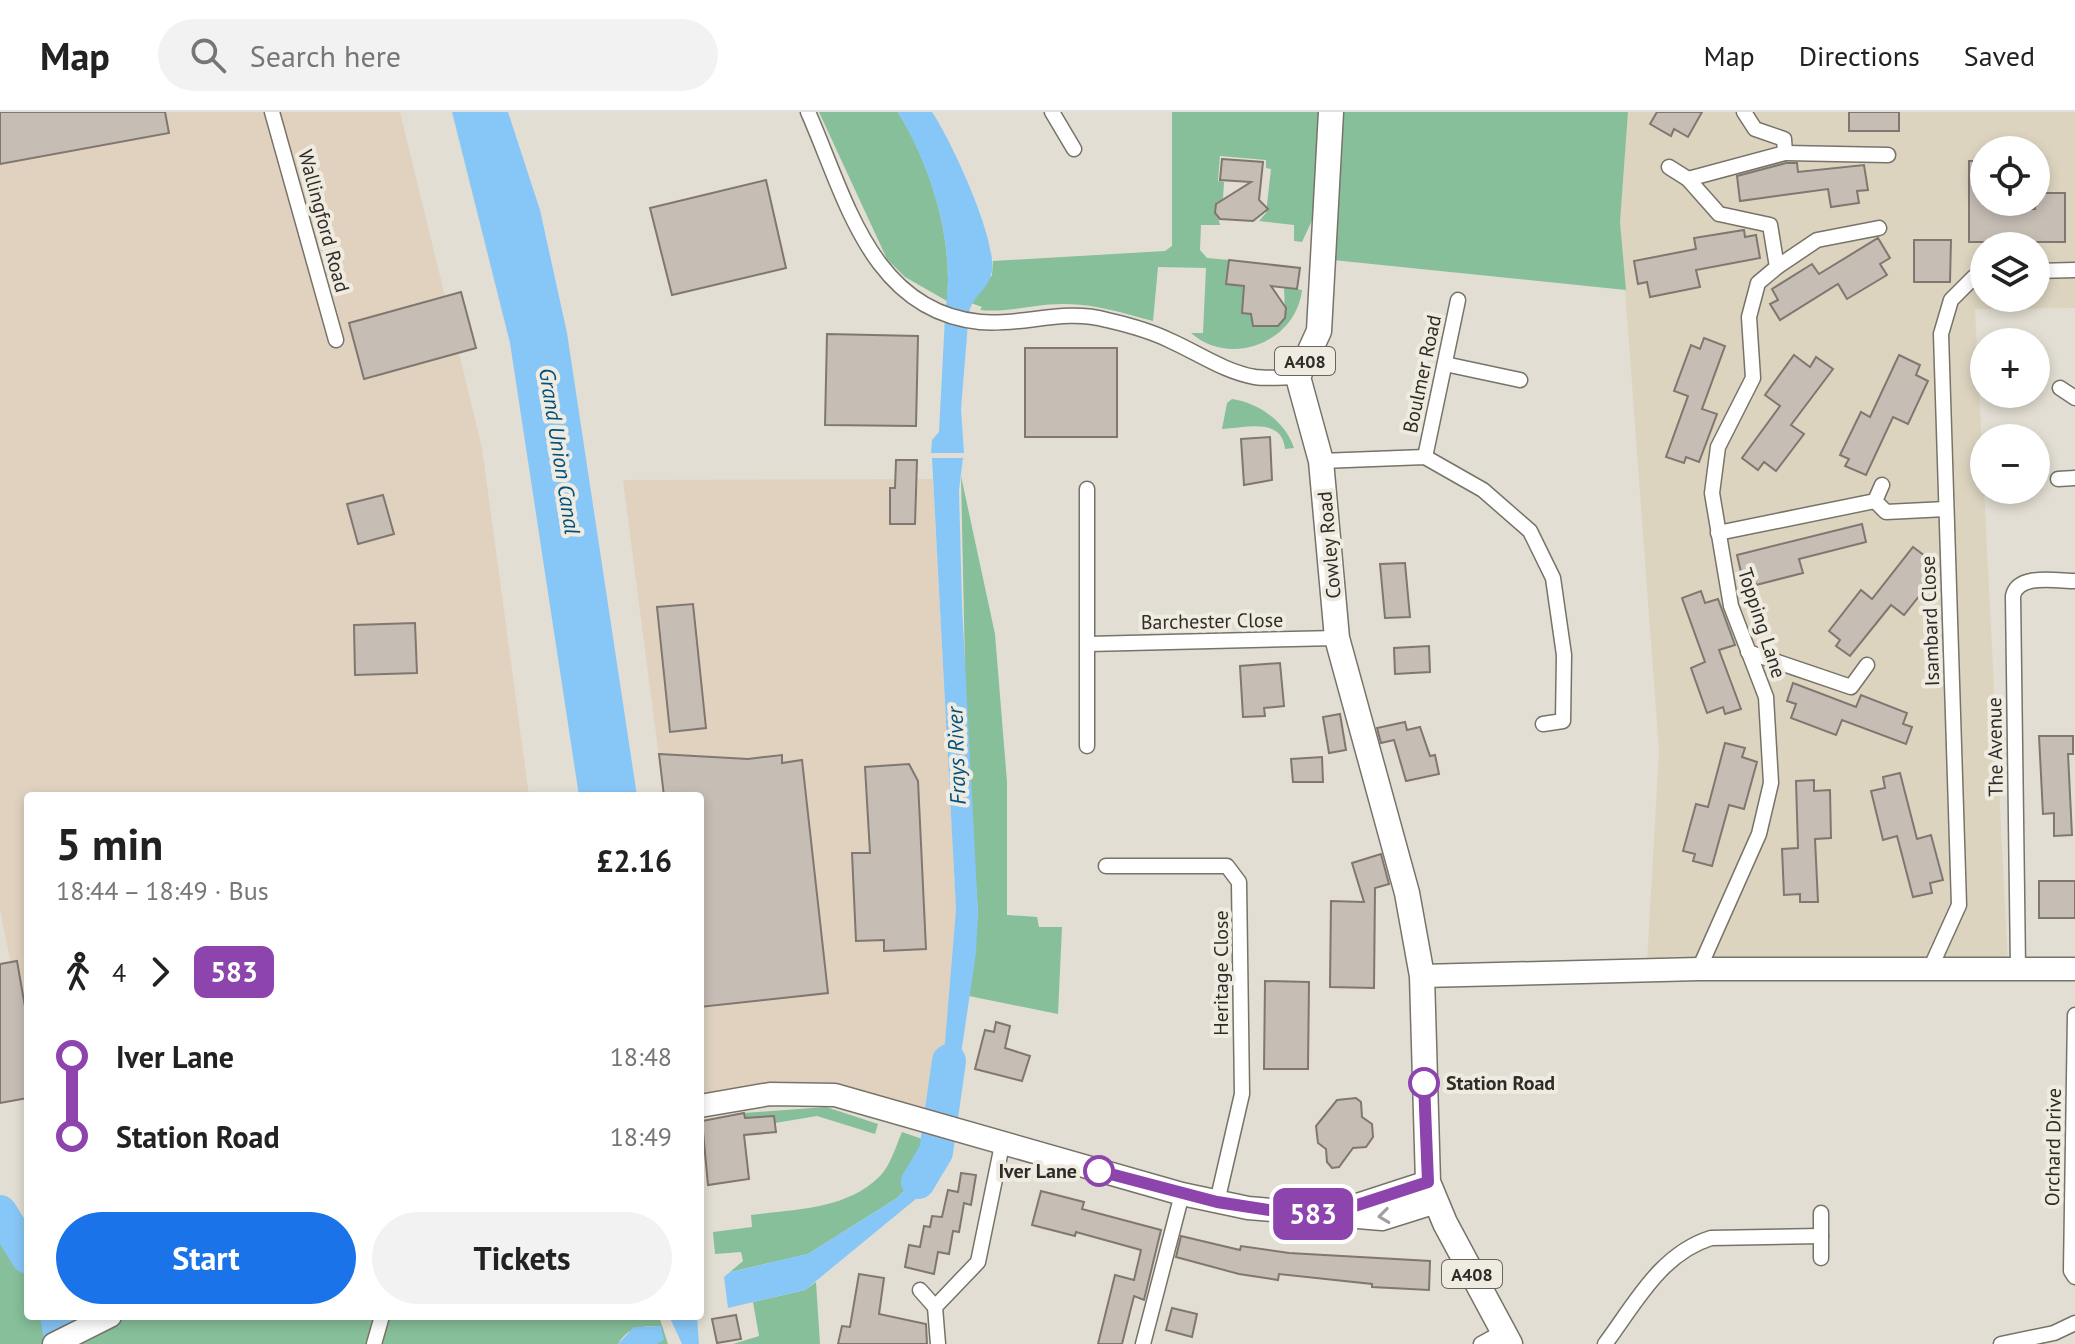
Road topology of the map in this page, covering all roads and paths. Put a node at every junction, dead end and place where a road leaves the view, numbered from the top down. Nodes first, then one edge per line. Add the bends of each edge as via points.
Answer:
1 (272, 112) edge
2 (808, 112) edge
3 (1052, 112) edge
4 (1331, 112) edge
5 (1744, 112) edge
6 (1074, 149) dead end
7 (1785, 153) junction
8 (1888, 155) dead end
9 (1669, 167) dead end
10 (1688, 179) junction
11 (1879, 228) dead end
12 (1777, 267) junction
13 (2075, 270) edge
14 (2050, 271) edge
15 (1970, 281) edge
16 (1458, 300) dead end
17 (336, 340) dead end
18 (1445, 364) junction
19 (1298, 377) junction
20 (1520, 380) dead end
21 (2060, 388) dead end
22 (2075, 398) edge
23 (1425, 457) junction
24 (1321, 461) junction
25 (2075, 478) edge
26 (2058, 479) dead end
27 (1882, 485) dead end
28 (1087, 489) dead end
29 (1875, 501) junction
30 (1946, 509) junction
31 (1718, 533) junction
32 (2075, 581) edge
33 (1337, 638) junction
34 (1088, 644) junction
35 (1748, 652) junction
36 (1867, 665) dead end
37 (1543, 724) dead end
38 (1087, 746) dead end
39 (1106, 866) dead end
40 (2018, 968) junction
41 (1699, 969) junction
42 (1930, 969) junction
43 (2075, 969) edge
44 (1422, 976) junction
45 (2075, 1015) edge
46 (704, 1106) edge
47 (1002, 1145) junction
48 (1432, 1192) junction
49 (1182, 1194) junction
50 (1217, 1202) junction
51 (1821, 1213) dead end
52 (1821, 1236) junction
53 (1821, 1258) dead end
54 (2075, 1277) edge
55 (920, 1290) dead end
56 (935, 1307) junction
57 (102, 1320) edge
58 (381, 1320) edge
59 (2075, 1323) edge
60 (1507, 1338) edge
61 (2017, 1342) edge
62 (54, 1344) edge
63 (374, 1344) edge
64 (938, 1344) edge
65 (1143, 1344) edge
66 (1481, 1344) edge
67 (1605, 1344) edge
68 (2001, 1344) edge

1 - 17 street, Wallingford Road
2 - 19 street via 847,209 877,265 938,310 978,322 1094,316 1160,335 1255,377
3 - 6 street
4 - 19 main road, A408 via 1319,331
5 - 7 street via 1755,129 1784,139
7 - 8 street
7 - 10 street
9 - 10 street
10 - 12 street via 1719,214 1770,225
11 - 12 street, Topping Lane via 1817,240
12 - 31 street, Topping Lane via 1758,283 1749,317 1753,378 1718,447 1712,493
13 - 14 street
15 - 30 street, Isambard Close via 1951,300 1941,334
16 - 18 street, Boulmer Road
18 - 20 street
18 - 23 street, Boulmer Road
19 - 24 main road, Cowley Road / A408
21 - 22 street
23 - 24 street
23 - 37 street via 1483,490 1530,531 1553,578 1564,655 1563,721
24 - 33 main road, Cowley Road / A408
25 - 26 street
27 - 29 street
28 - 34 street
29 - 30 street via 1886,512
29 - 31 street
30 - 42 street, Isambard Close via 1959,905
31 - 35 street, Topping Lane via 1731,606
32 - 40 street, The Avenue via 2024,582 2013,596
33 - 34 street, Barchester Close
33 - 44 main road, Cowley Road / A408 via 1407,893
34 - 38 street
35 - 36 street via 1851,687
35 - 41 street, Topping Lane via 1766,697 1771,783 1759,834
39 - 50 street, Heritage Close via 1227,866 1239,882 1242,1094
40 - 42 main road
40 - 43 main road
41 - 42 main road
41 - 44 main road
44 - 48 main road, A408
45 - 54 street, Orchard Drive
46 - 47 main road via 804,1093 835,1095
47 - 49 main road
47 - 56 street via 978,1262
48 - 50 main road via 1382,1219
48 - 60 main road, A408
49 - 50 main road
49 - 65 street
51 - 52 street
52 - 53 street
52 - 67 street via 1711,1238 1694,1243 1658,1273
55 - 56 street
56 - 64 street
57 - 62 main road
58 - 63 street
59 - 61 street
60 - 66 street
61 - 68 street

